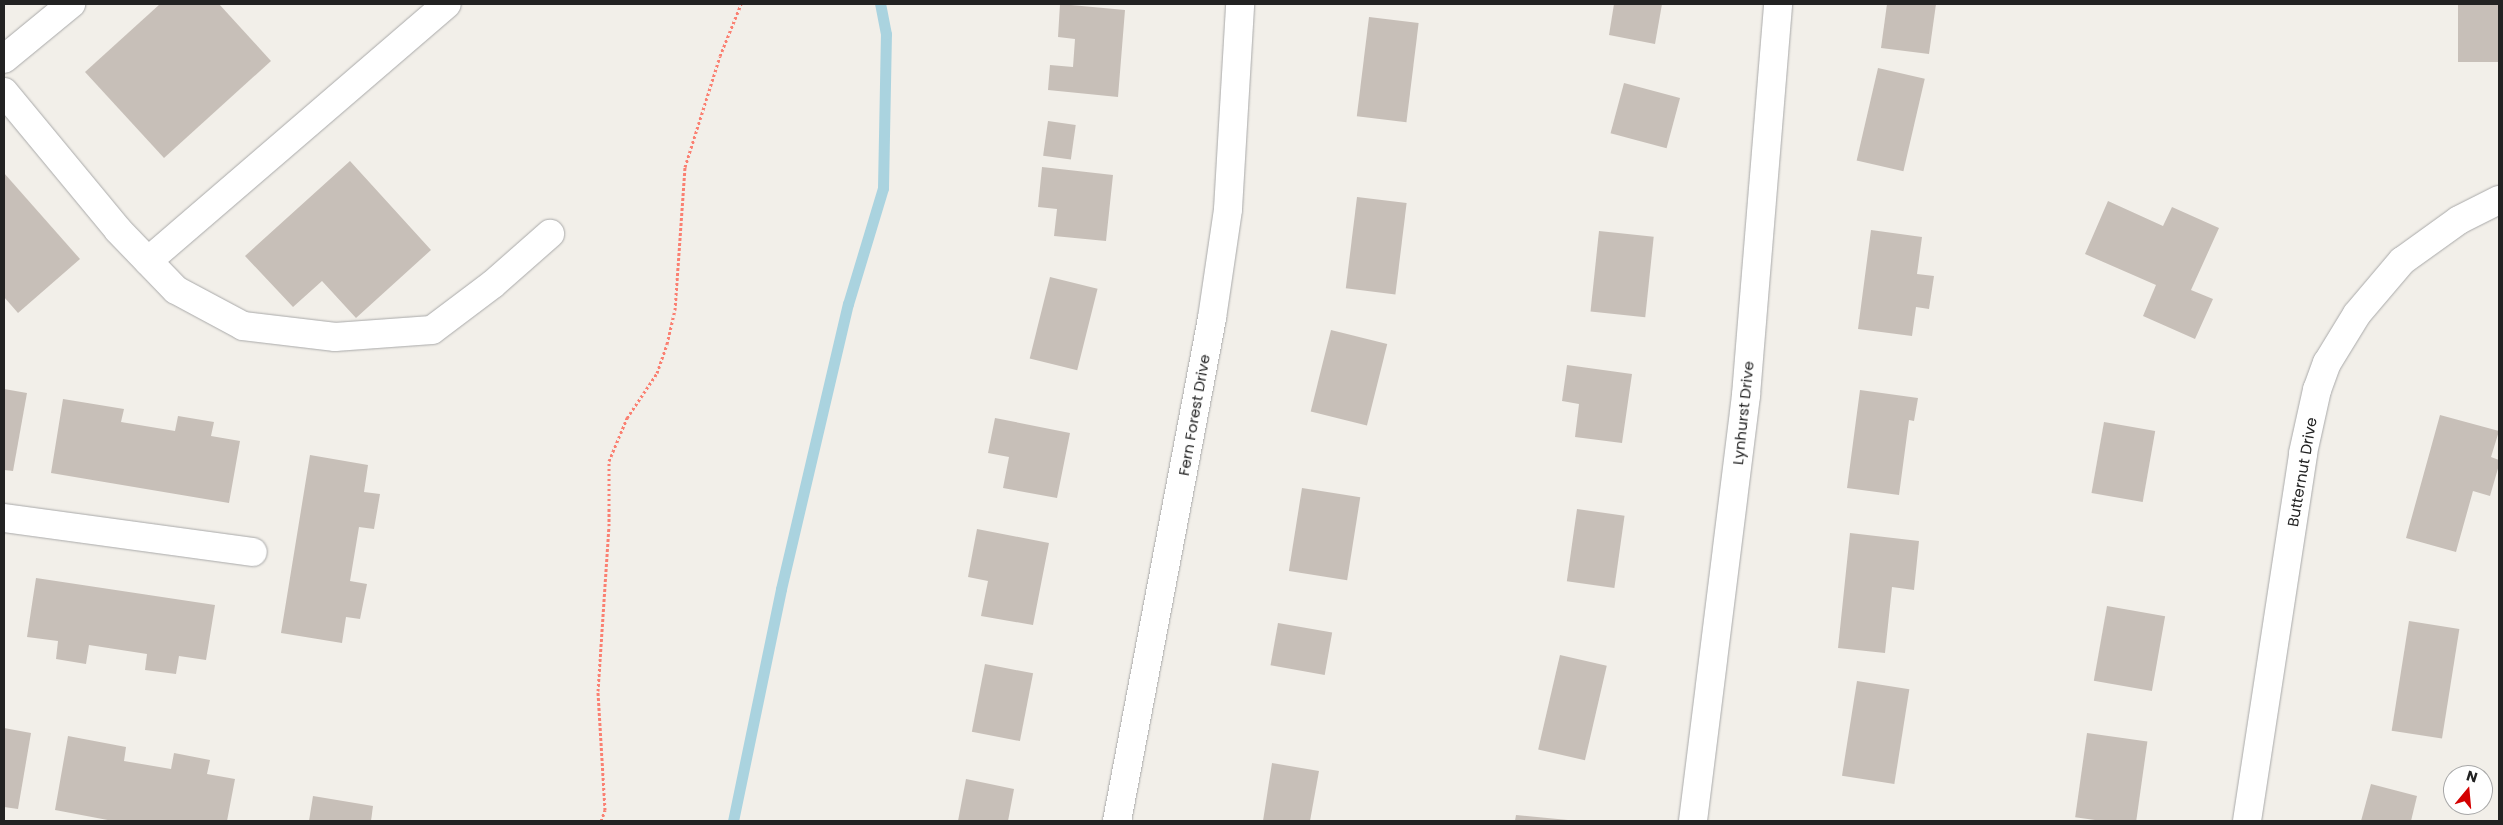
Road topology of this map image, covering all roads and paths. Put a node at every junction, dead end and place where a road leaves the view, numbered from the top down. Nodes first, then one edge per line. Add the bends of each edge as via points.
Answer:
1 (69, 4) edge
2 (447, 4) edge
3 (741, 4) edge
4 (1240, 4) edge
5 (1778, 4) edge
6 (4, 59) edge
7 (4, 92) edge
8 (2499, 200) edge
9 (550, 234) dead end
10 (148, 261) junction
11 (4, 518) edge
12 (252, 552) dead end
13 (601, 821) edge
14 (1117, 821) edge
15 (1693, 821) edge
16 (2247, 821) edge

1 - 6 street
2 - 10 street
3 - 13 path via 709,88 685,167 675,310 667,344 657,372 627,418 609,461 609,526 598,691 605,810
4 - 14 street, Fern Forest Drive via 1228,209 1213,308
5 - 15 street, Lynhurst Drive via 1746,395
7 - 10 street via 118,230
8 - 16 street, Butternut Drive via 2459,220 2402,261 2357,314 2327,363 2317,390 2303,453
9 - 10 street via 493,284 432,330 364,335 335,336 243,326 176,290
11 - 12 street

